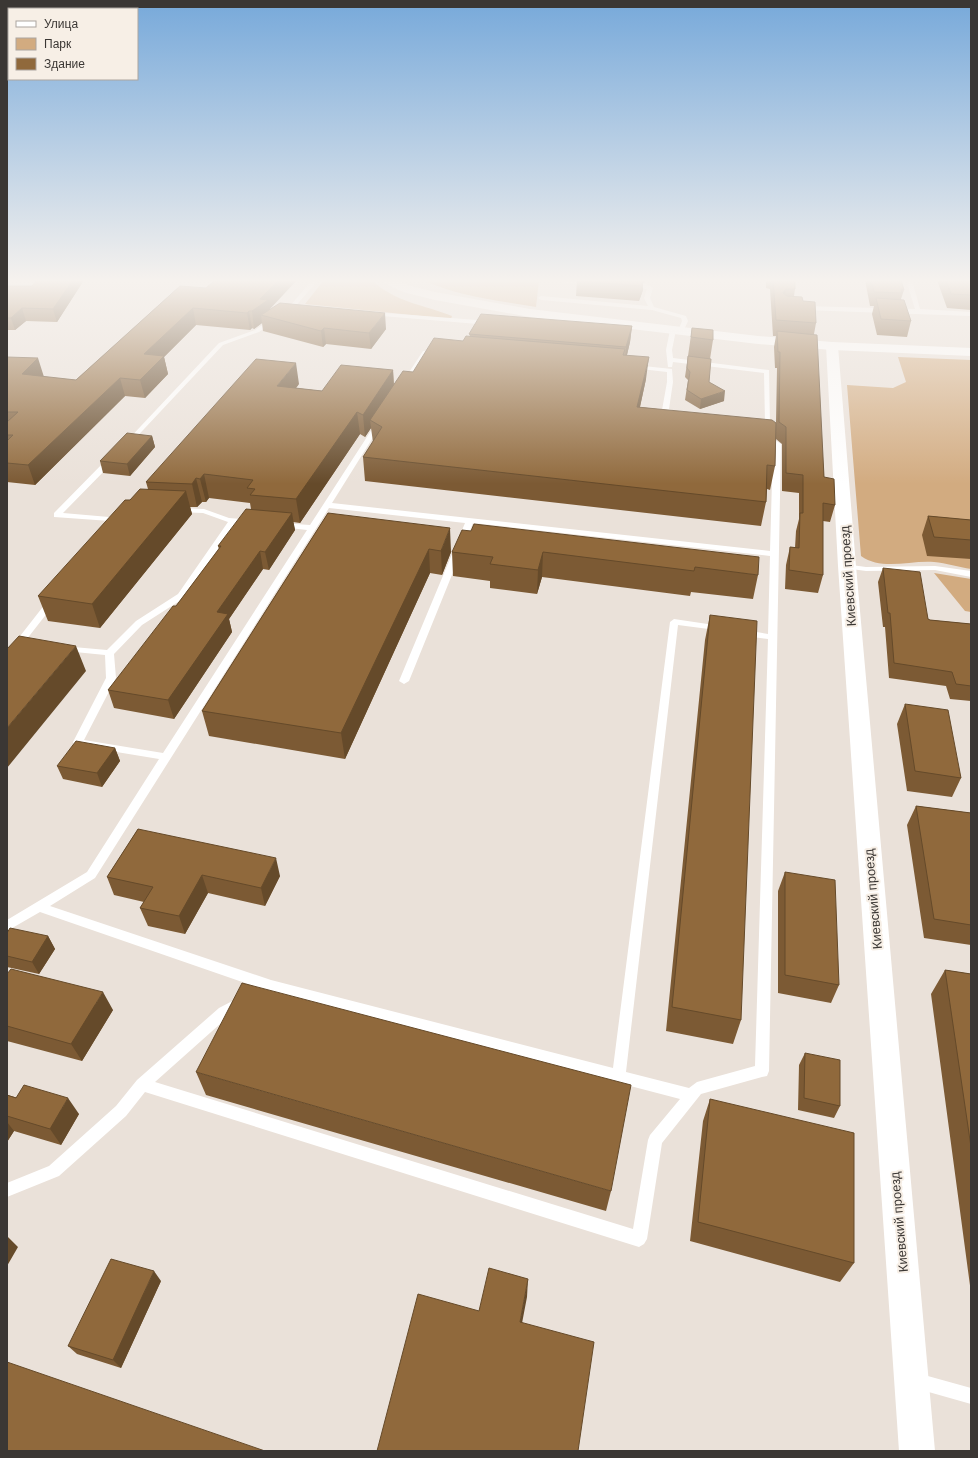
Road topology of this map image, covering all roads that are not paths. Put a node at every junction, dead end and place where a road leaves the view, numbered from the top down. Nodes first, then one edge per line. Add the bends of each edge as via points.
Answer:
1 (216, 348) edge
2 (670, 348) edge
3 (832, 348) edge
4 (879, 348) edge
5 (447, 352) edge
6 (971, 352) edge
7 (670, 365) junction
8 (624, 366) edge
9 (400, 392) edge
10 (387, 412) edge
11 (686, 415) edge
12 (326, 505) junction
13 (166, 510) edge
14 (130, 513) edge
15 (233, 521) junction
16 (470, 521) junction
17 (312, 528) junction
18 (774, 554) junction
19 (847, 566) junction
20 (971, 574) edge
21 (58, 594) edge
22 (772, 637) junction
23 (21, 644) edge
24 (57, 647) edge
25 (109, 653) junction
26 (404, 681) dead end
27 (166, 757) junction
28 (39, 907) junction
29 (7, 926) edge
30 (271, 986) junction
31 (619, 1076) junction
32 (142, 1084) junction
33 (692, 1095) junction
34 (7, 1190) edge
35 (912, 1379) junction
36 (971, 1396) edge
37 (917, 1451) edge

1 - 14 lane via 57,515 110,524
2 - 7 lane
3 - 19 street, Киевский проезд
4 - 6 main road
5 - 9 lane via 425,352
7 - 8 lane
7 - 11 lane via 665,410
7 - 18 lane via 767,371 768,424 756,430 777,444
10 - 12 lane
12 - 16 lane
12 - 17 lane
13 - 15 lane via 204,511
15 - 17 lane
15 - 25 lane via 181,596 139,623
16 - 18 lane
16 - 26 lane
17 - 27 lane
18 - 22 lane
19 - 20 lane via 866,569 935,568
19 - 35 street, Киевский проезд
21 - 23 lane
22 - 31 lane via 674,622
22 - 33 lane via 762,1071 697,1089
24 - 25 lane
25 - 27 lane via 111,678 78,742
27 - 28 lane via 91,875
28 - 29 lane
28 - 30 lane
30 - 31 lane
30 - 32 lane via 224,1012
31 - 33 lane
32 - 33 lane via 639,1239 655,1140
32 - 34 lane via 121,1111 54,1171
35 - 36 lane
35 - 37 street, Киевский проезд

